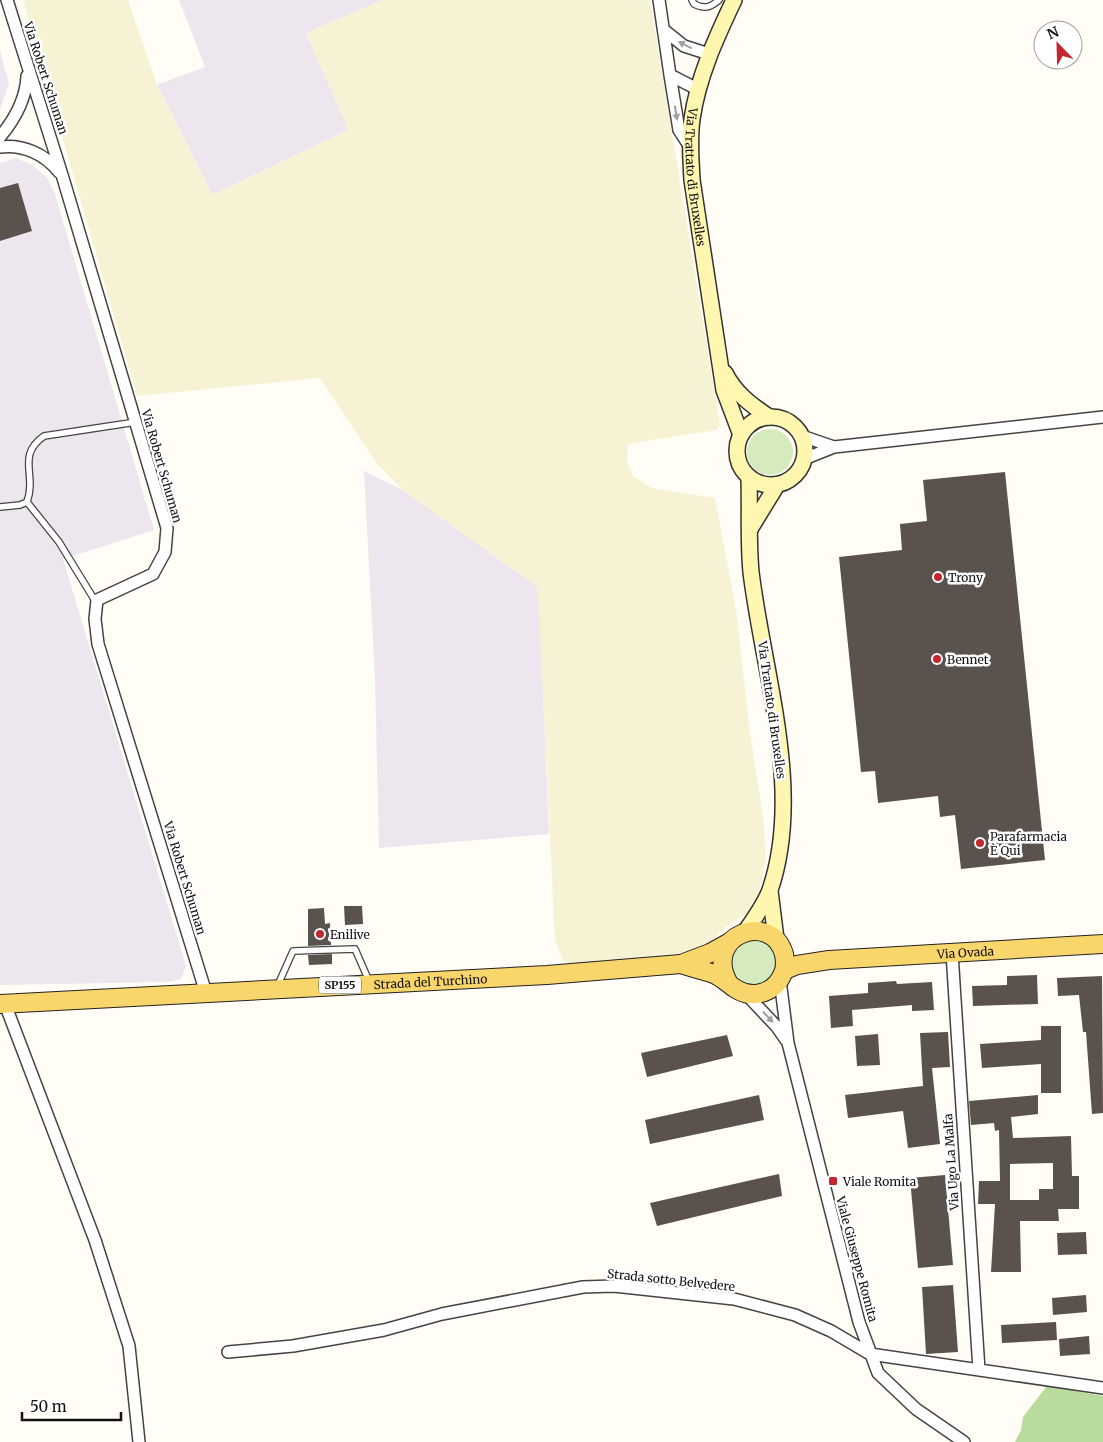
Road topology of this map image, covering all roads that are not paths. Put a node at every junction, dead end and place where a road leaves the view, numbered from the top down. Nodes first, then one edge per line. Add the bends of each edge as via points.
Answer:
1 (7, 0) edge
2 (659, 0) edge
3 (692, 0) edge
4 (719, 0) edge
5 (734, 0) edge
6 (664, 30) junction
7 (709, 54) junction
8 (27, 67) junction
9 (670, 75) junction
10 (699, 90) junction
11 (0, 137) edge
12 (0, 147) edge
13 (690, 147) junction
14 (63, 178) junction
15 (719, 361) junction
16 (769, 417) junction
17 (1103, 417) edge
18 (136, 422) junction
19 (741, 436) junction
20 (802, 436) junction
21 (834, 447) junction
22 (804, 459) junction
23 (749, 477) junction
24 (777, 485) junction
25 (27, 502) junction
26 (0, 507) edge
27 (750, 529) junction
28 (97, 600) junction
29 (770, 890) junction
30 (745, 932) junction
31 (728, 943) junction
32 (779, 944) junction
33 (1103, 944) edge
34 (952, 953) junction
35 (829, 960) junction
36 (680, 964) junction
37 (782, 975) junction
38 (728, 982) junction
39 (370, 983) junction
40 (276, 988) junction
41 (206, 993) junction
42 (745, 993) junction
43 (3, 1004) edge
44 (788, 1043) junction
45 (228, 1352) dead end
46 (870, 1354) junction
47 (979, 1370) junction
48 (1103, 1388) edge
49 (139, 1442) edge
50 (964, 1442) edge

1 - 8 street, Via Robert Schuman
2 - 6 street
3 - 4 lane via 703,8
5 - 7 main road, Via Trattato di Bruxelles
7 -> 6 street via 684,46
6 - 9 street
7 - 10 main road, Via Trattato di Bruxelles
8 - 11 street via 26,93 14,119
8 - 14 street, Via Robert Schuman
9 - 10 street
9 -> 13 street via 679,130
10 - 13 main road, Via Trattato di Bruxelles
12 - 14 street via 11,145 29,149 52,162
13 - 15 main road, Via Trattato di Bruxelles
14 - 18 street, Via Robert Schuman
15 - 16 main road, Via Trattato di Bruxelles via 741,396
15 - 19 main road, Via Trattato di Bruxelles via 724,390
16 - 19 main road via 748,426
16 - 20 main road via 788,422
17 - 21 street
18 - 25 lane via 44,436 28,452 30,492
18 - 28 street, Via Robert Schuman via 167,528 165,552 153,574
19 - 23 main road via 738,462
20 - 21 street
20 - 22 main road
21 - 22 street
22 - 24 main road via 796,474
23 - 24 main road via 767,485
23 - 27 main road, Via Trattato di Bruxelles
24 - 27 main road
25 - 26 lane via 20,506
25 - 28 lane via 59,542
27 - 29 main road, Via Trattato di Bruxelles via 751,570 782,761 784,800 778,856
28 - 41 street, Via Robert Schuman via 94,620 98,644
29 - 30 main road, Via Trattato di Bruxelles
29 - 32 main road, Via Trattato di Bruxelles
30 - 31 main road
30 - 32 main road via 766,933
31 - 36 main road, Strada del Turchino / SP155
31 - 38 main road via 722,962
32 - 35 main road, Via Ovada
32 - 37 main road via 785,959
33 - 34 main road, Via Ovada
34 - 35 main road, Via Ovada
34 - 47 street, Via Ugo La Malfa
35 - 37 main road, Via Ovada via 797,965
36 - 38 main road, Strada del Turchino / SP155 via 714,974
36 - 39 main road, Strada del Turchino / SP155 via 547,975
37 - 42 main road via 769,991
37 - 44 street, Viale Giuseppe Romita
38 - 42 main road
39 - 40 main road, Strada del Turchino / SP155
39 - 40 lane via 355,949 293,951
40 - 41 main road, Strada del Turchino / SP155
41 - 43 main road, Strada del Turchino / SP155
42 -> 44 street, Viale Giuseppe Romita
43 - 49 street via 95,1240 129,1346
44 - 46 street, Viale Giuseppe Romita
45 - 46 street, Strada sotto Belvedere via 302,1345 574,1288 614,1286 734,1299 831,1330
46 - 47 street, Strada sotto Belvedere
46 - 50 street, Viale Giuseppe Romita via 878,1373 916,1409
47 - 48 street, Strada sotto Belvedere

